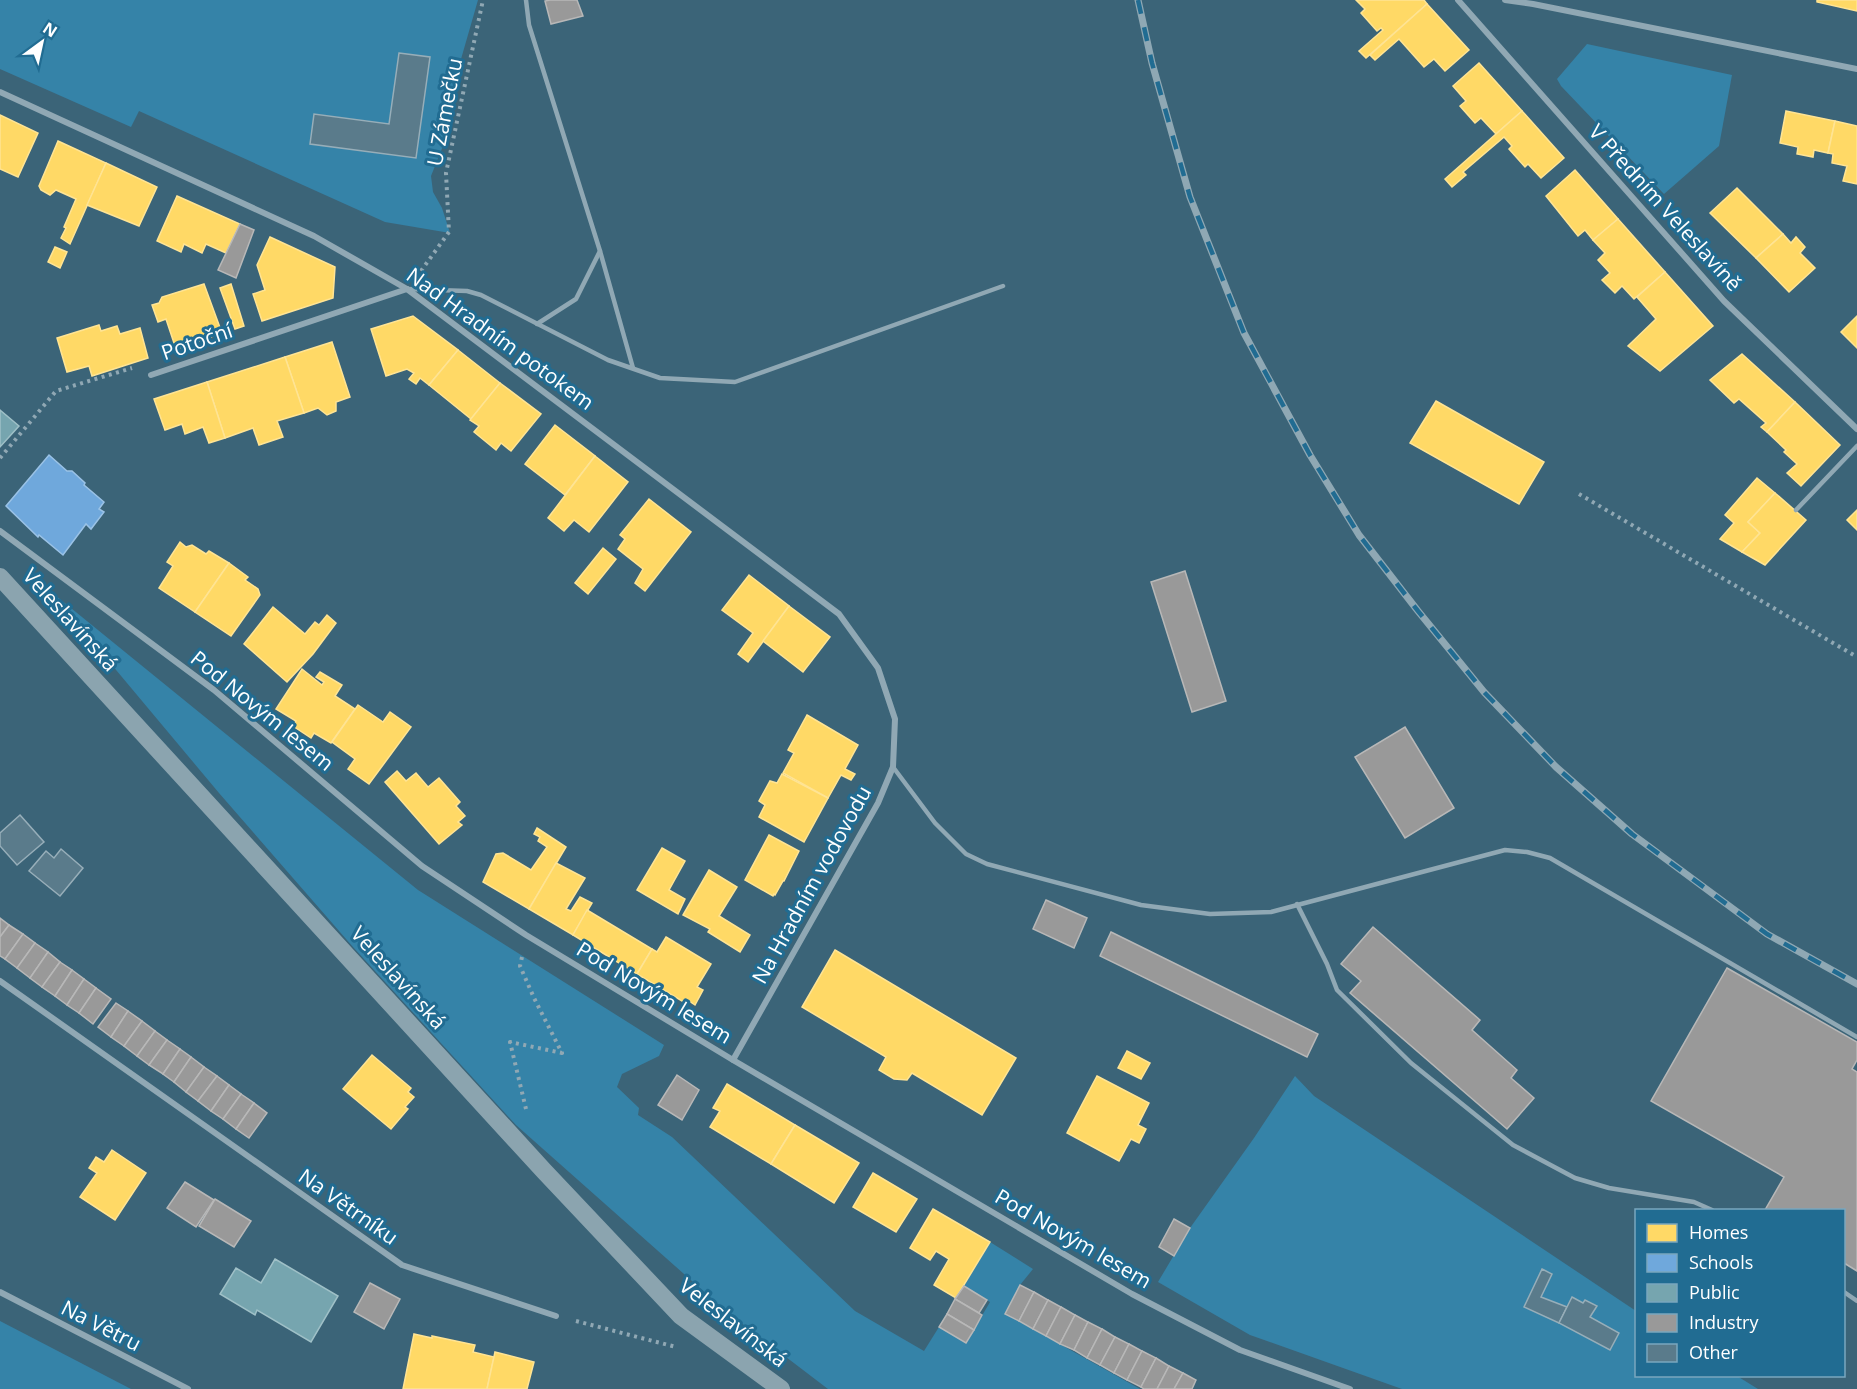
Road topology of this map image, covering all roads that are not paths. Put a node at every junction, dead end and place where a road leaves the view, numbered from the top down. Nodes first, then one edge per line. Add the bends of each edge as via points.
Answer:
1 (526, 0) edge
2 (1458, 0) edge
3 (1505, 0) edge
4 (1857, 69) edge
5 (0, 92) edge
6 (600, 251) junction
7 (1003, 286) dead end
8 (407, 289) junction
9 (537, 324) junction
10 (633, 368) junction
11 (151, 375) road end
12 (1857, 429) edge
13 (1857, 446) edge
14 (1796, 510) dead end
15 (0, 531) edge
16 (0, 577) edge
17 (895, 719) joint
18 (893, 767) junction
19 (1297, 904) junction
20 (0, 981) edge
21 (1857, 1037) edge
22 (733, 1060) junction
23 (1710, 1209) edge
24 (0, 1292) edge
25 (556, 1316) road end
26 (188, 1389) edge
27 (781, 1389) edge
28 (1350, 1389) edge

1 - 6 lane via 529,25
2 - 12 street, V Předním Veleslavíně via 1724,301
3 - 4 street
5 - 8 street, Nad Hradním potokem via 314,236
6 - 9 lane via 576,299
6 - 10 lane
7 - 10 lane via 735,382 660,378
8 - 9 lane via 467,291
8 - 11 street, Potoční
8 - 17 street, Nad Hradním potokem via 839,614 878,668
9 - 10 lane via 608,360
13 - 14 lane
15 - 22 street, Pod Novým lesem via 214,690 422,866 526,935
16 - 27 street, Veleslavínská via 681,1316
17 - 18 street, Na Hradním vodovodu
18 - 19 lane via 936,823 966,854 987,864 1141,905 1210,914 1271,912
18 - 22 street, Na Hradním vodovodu via 878,803
19 - 21 lane via 1505,850 1527,852 1550,858
19 - 23 lane via 1337,990 1411,1063 1514,1145 1575,1178 1609,1188 1694,1202
20 - 25 street, Na Větrníku via 402,1265
22 - 28 street, Pod Novým lesem via 1132,1294 1240,1350
24 - 26 street, Na Větru

